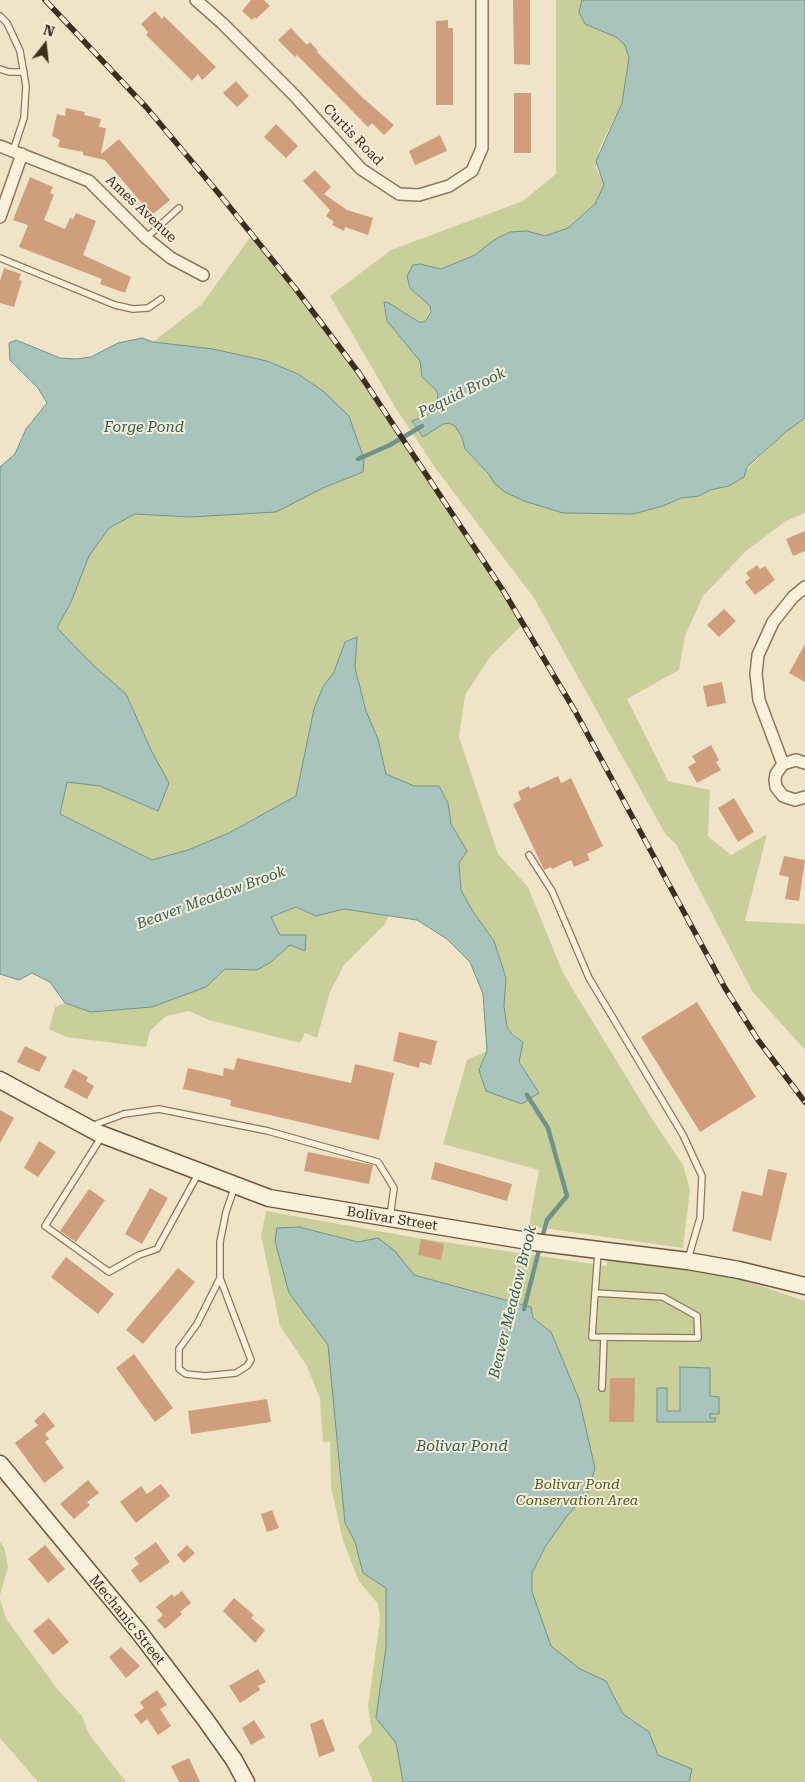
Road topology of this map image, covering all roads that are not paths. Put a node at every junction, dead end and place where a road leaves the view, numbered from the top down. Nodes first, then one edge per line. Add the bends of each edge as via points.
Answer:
1 (196, 0) edge
2 (482, 0) edge
3 (0, 16) edge
4 (0, 68) edge
5 (24, 72) junction
6 (0, 146) edge
7 (18, 153) junction
8 (179, 208) dead end
9 (0, 217) edge
10 (146, 238) junction
11 (0, 258) edge
12 (203, 275) dead end
13 (161, 299) dead end
14 (805, 587) edge
15 (805, 763) edge
16 (783, 764) junction
17 (805, 797) edge
18 (529, 855) dead end
19 (0, 1080) edge
20 (87, 1127) junction
21 (103, 1135) junction
22 (199, 1172) junction
23 (235, 1186) junction
24 (390, 1219) junction
25 (598, 1250) junction
26 (688, 1261) junction
27 (220, 1278) junction
28 (805, 1286) edge
29 (595, 1293) junction
30 (604, 1337) junction
31 (602, 1388) dead end
32 (0, 1464) edge
33 (246, 1782) edge

1 - 2 street, Curtis Road via 295,96 361,169 398,194 419,195 449,186 472,170 482,148
3 - 5 lane via 20,50
4 - 5 lane
5 - 7 lane via 24,118
6 - 7 street, Ames Avenue
7 - 9 street
7 - 10 street, Ames Avenue via 89,181
8 - 10 lane
10 - 12 street, Ames Avenue via 171,258
11 - 13 lane via 115,305 148,308
14 - 16 street via 773,622 758,655 759,700
15 - 16 street via 796,760
16 - 17 street via 776,774 779,792 789,799
18 - 26 lane via 552,891 589,978 683,1135 702,1176 700,1218
19 - 20 street, Bolivar Street
20 - 21 street, Bolivar Street
20 - 24 lane via 124,1114 159,1108 268,1131 378,1162 394,1188
21 - 22 street, Bolivar Street
21 - 22 lane via 44,1226 109,1272 139,1254 157,1250
22 - 23 street, Bolivar Street
23 - 24 street, Bolivar Street via 268,1198
23 - 27 lane via 220,1242
24 - 25 street, Bolivar Street
25 - 26 street, Bolivar Street
25 - 29 lane
26 - 28 street, Bolivar Street
27 - 27 lane via 197,1324 179,1349 179,1369 186,1374 205,1376 236,1372 251,1360
29 - 30 lane via 592,1337
29 - 30 lane via 663,1297 697,1316 698,1338
30 - 31 lane
32 - 33 street, Mechanic Street via 139,1632 205,1719

